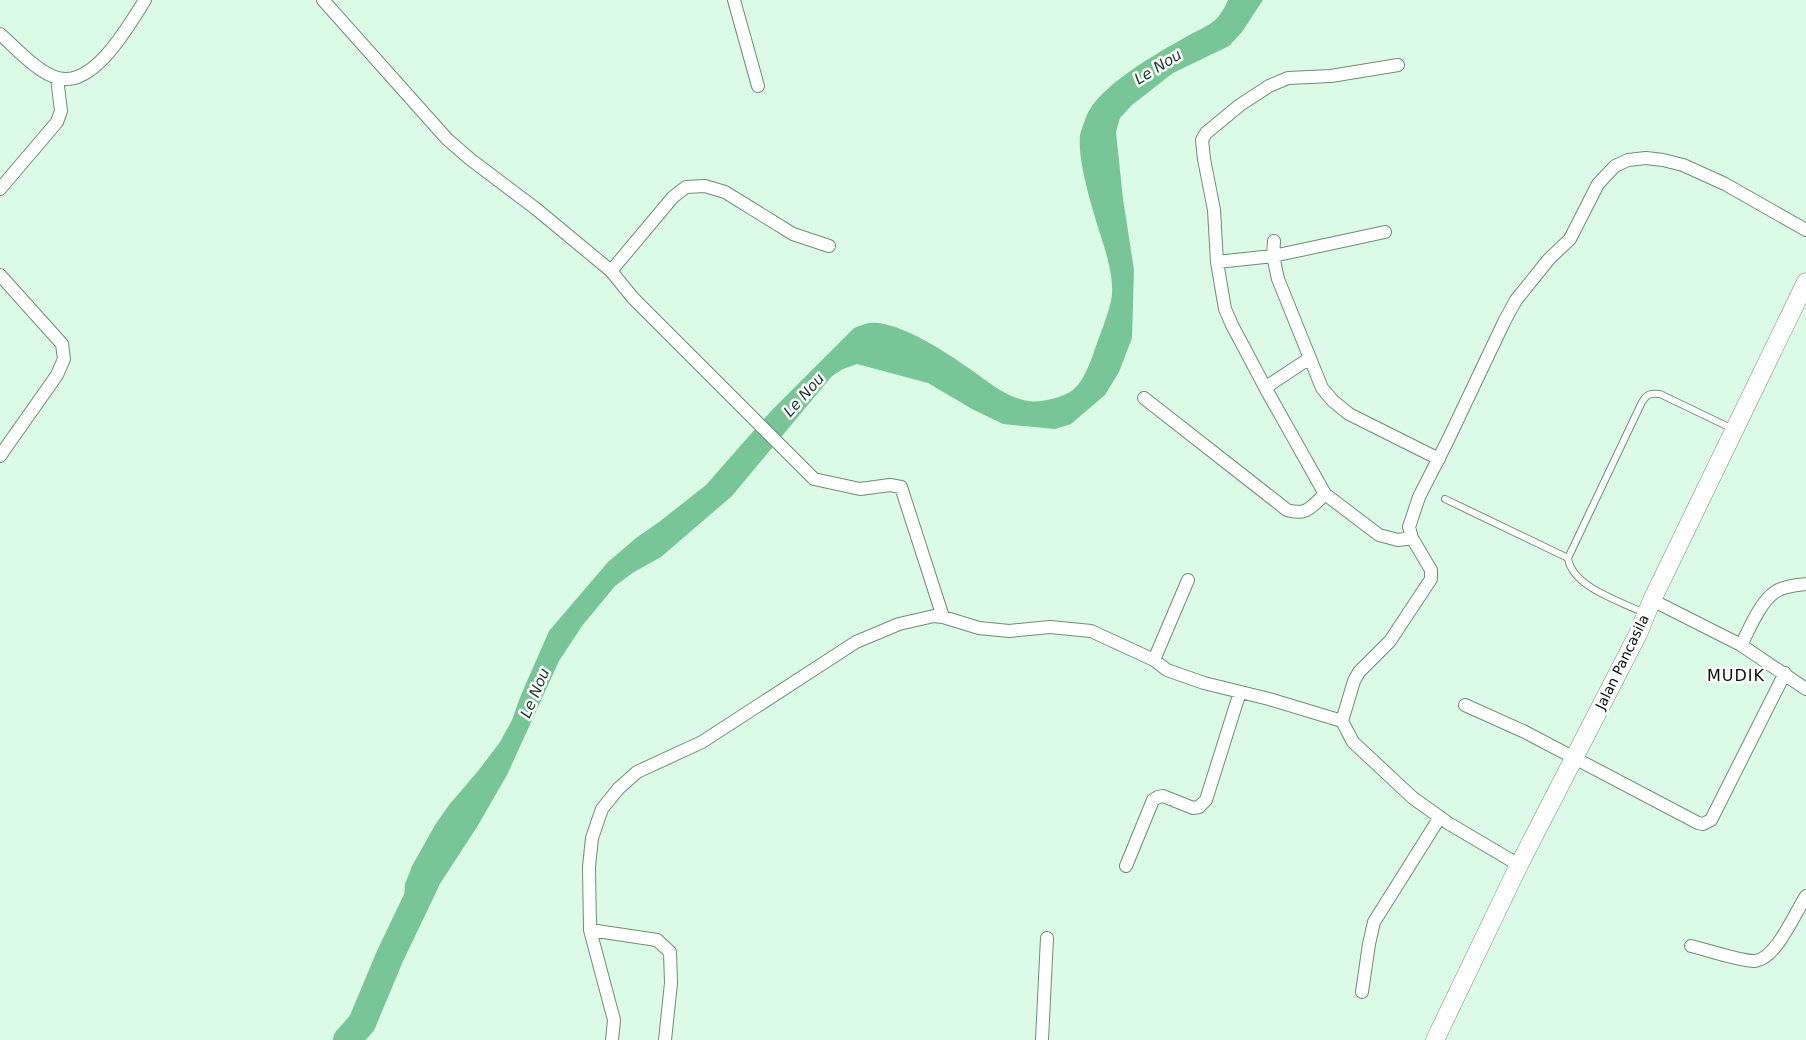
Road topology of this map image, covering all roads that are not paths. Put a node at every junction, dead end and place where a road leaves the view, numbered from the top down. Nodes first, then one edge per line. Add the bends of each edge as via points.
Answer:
1 (145, 0) edge
2 (323, 0) edge
3 (734, 0) edge
4 (0, 34) edge
5 (1398, 64) dead end
6 (57, 78) junction
7 (758, 86) dead end
8 (0, 189) edge
9 (1806, 230) edge
10 (1385, 232) dead end
11 (1274, 241) dead end
12 (829, 246) dead end
13 (1272, 256) junction
14 (1217, 262) junction
15 (611, 272) junction
16 (0, 275) edge
17 (1806, 282) edge
18 (1310, 358) junction
19 (1267, 392) junction
20 (1144, 398) dead end
21 (1734, 430) junction
22 (0, 456) edge
23 (1439, 459) junction
24 (1325, 494) junction
25 (1445, 499) dead end
26 (1412, 538) junction
27 (1568, 558) junction
28 (1188, 580) dead end
29 (1806, 584) edge
30 (1649, 607) junction
31 (943, 617) junction
32 (1741, 645) junction
33 (1154, 660) junction
34 (1785, 674) junction
35 (1806, 689) edge
36 (1240, 692) junction
37 (1465, 705) dead end
38 (1342, 721) junction
39 (1574, 758) junction
40 (1440, 817) junction
41 (1519, 865) junction
42 (1126, 866) dead end
43 (1806, 896) edge
44 (590, 930) junction
45 (1047, 938) dead end
46 (1691, 946) dead end
47 (1362, 992) dead end
48 (612, 1040) edge
49 (665, 1040) edge
50 (1042, 1040) edge
51 (1435, 1040) edge

1 - 6 street via 120,38 96,66 80,77 70,80
2 - 15 street via 447,139
3 - 7 street
4 - 6 street via 36,66
5 - 14 street via 1331,76 1288,78 1260,92 1206,133 1202,140 1214,210
6 - 8 street via 61,111 57,122
9 - 23 street via 1725,184 1683,165 1646,158 1628,160 1615,166 1598,184 1570,239 1516,300
10 - 13 street
11 - 13 street
12 - 15 street via 793,234 725,192 706,186 686,187 673,197
13 - 14 street
13 - 18 street
14 - 19 street via 1227,316
15 - 31 street via 814,479 860,490 890,485 901,487
16 - 22 street via 62,344 64,359 57,375
17 - 21 street, Jalan Pancasila
18 - 19 street via 1269,385
18 - 23 street via 1322,388 1349,414
19 - 24 street
20 - 24 street via 1287,510 1298,513 1307,510
21 - 27 lane via 1660,394 1647,395
21 - 30 street, Jalan Pancasila
23 - 26 street via 1419,497 1410,527
24 - 26 street via 1379,535 1398,540
25 - 27 lane
26 - 38 street via 1431,570 1431,579 1390,641 1357,677
27 - 30 lane via 1573,573 1583,582
28 - 33 street
29 - 32 street via 1774,592
30 - 32 street
30 - 39 street, Jalan Pancasila
31 - 33 street via 979,628 1009,631 1050,627 1091,631
31 - 44 street via 899,624 856,642 702,742 637,772 602,809 592,838
32 - 34 street
33 - 36 street via 1167,670
34 - 35 street
34 - 39 street via 1707,824 1675,812
36 - 38 street
36 - 42 street via 1206,800 1193,808 1163,796 1153,800
37 - 39 street
38 - 40 street via 1353,742 1413,798
39 - 41 street, Jalan Pancasila
40 - 41 street
40 - 47 street via 1374,922
41 - 51 street, Jalan Pancasila
43 - 46 street via 1776,947 1764,958 1751,961
44 - 48 street via 614,1020
44 - 49 street via 657,940 670,952 671,983
45 - 50 street

